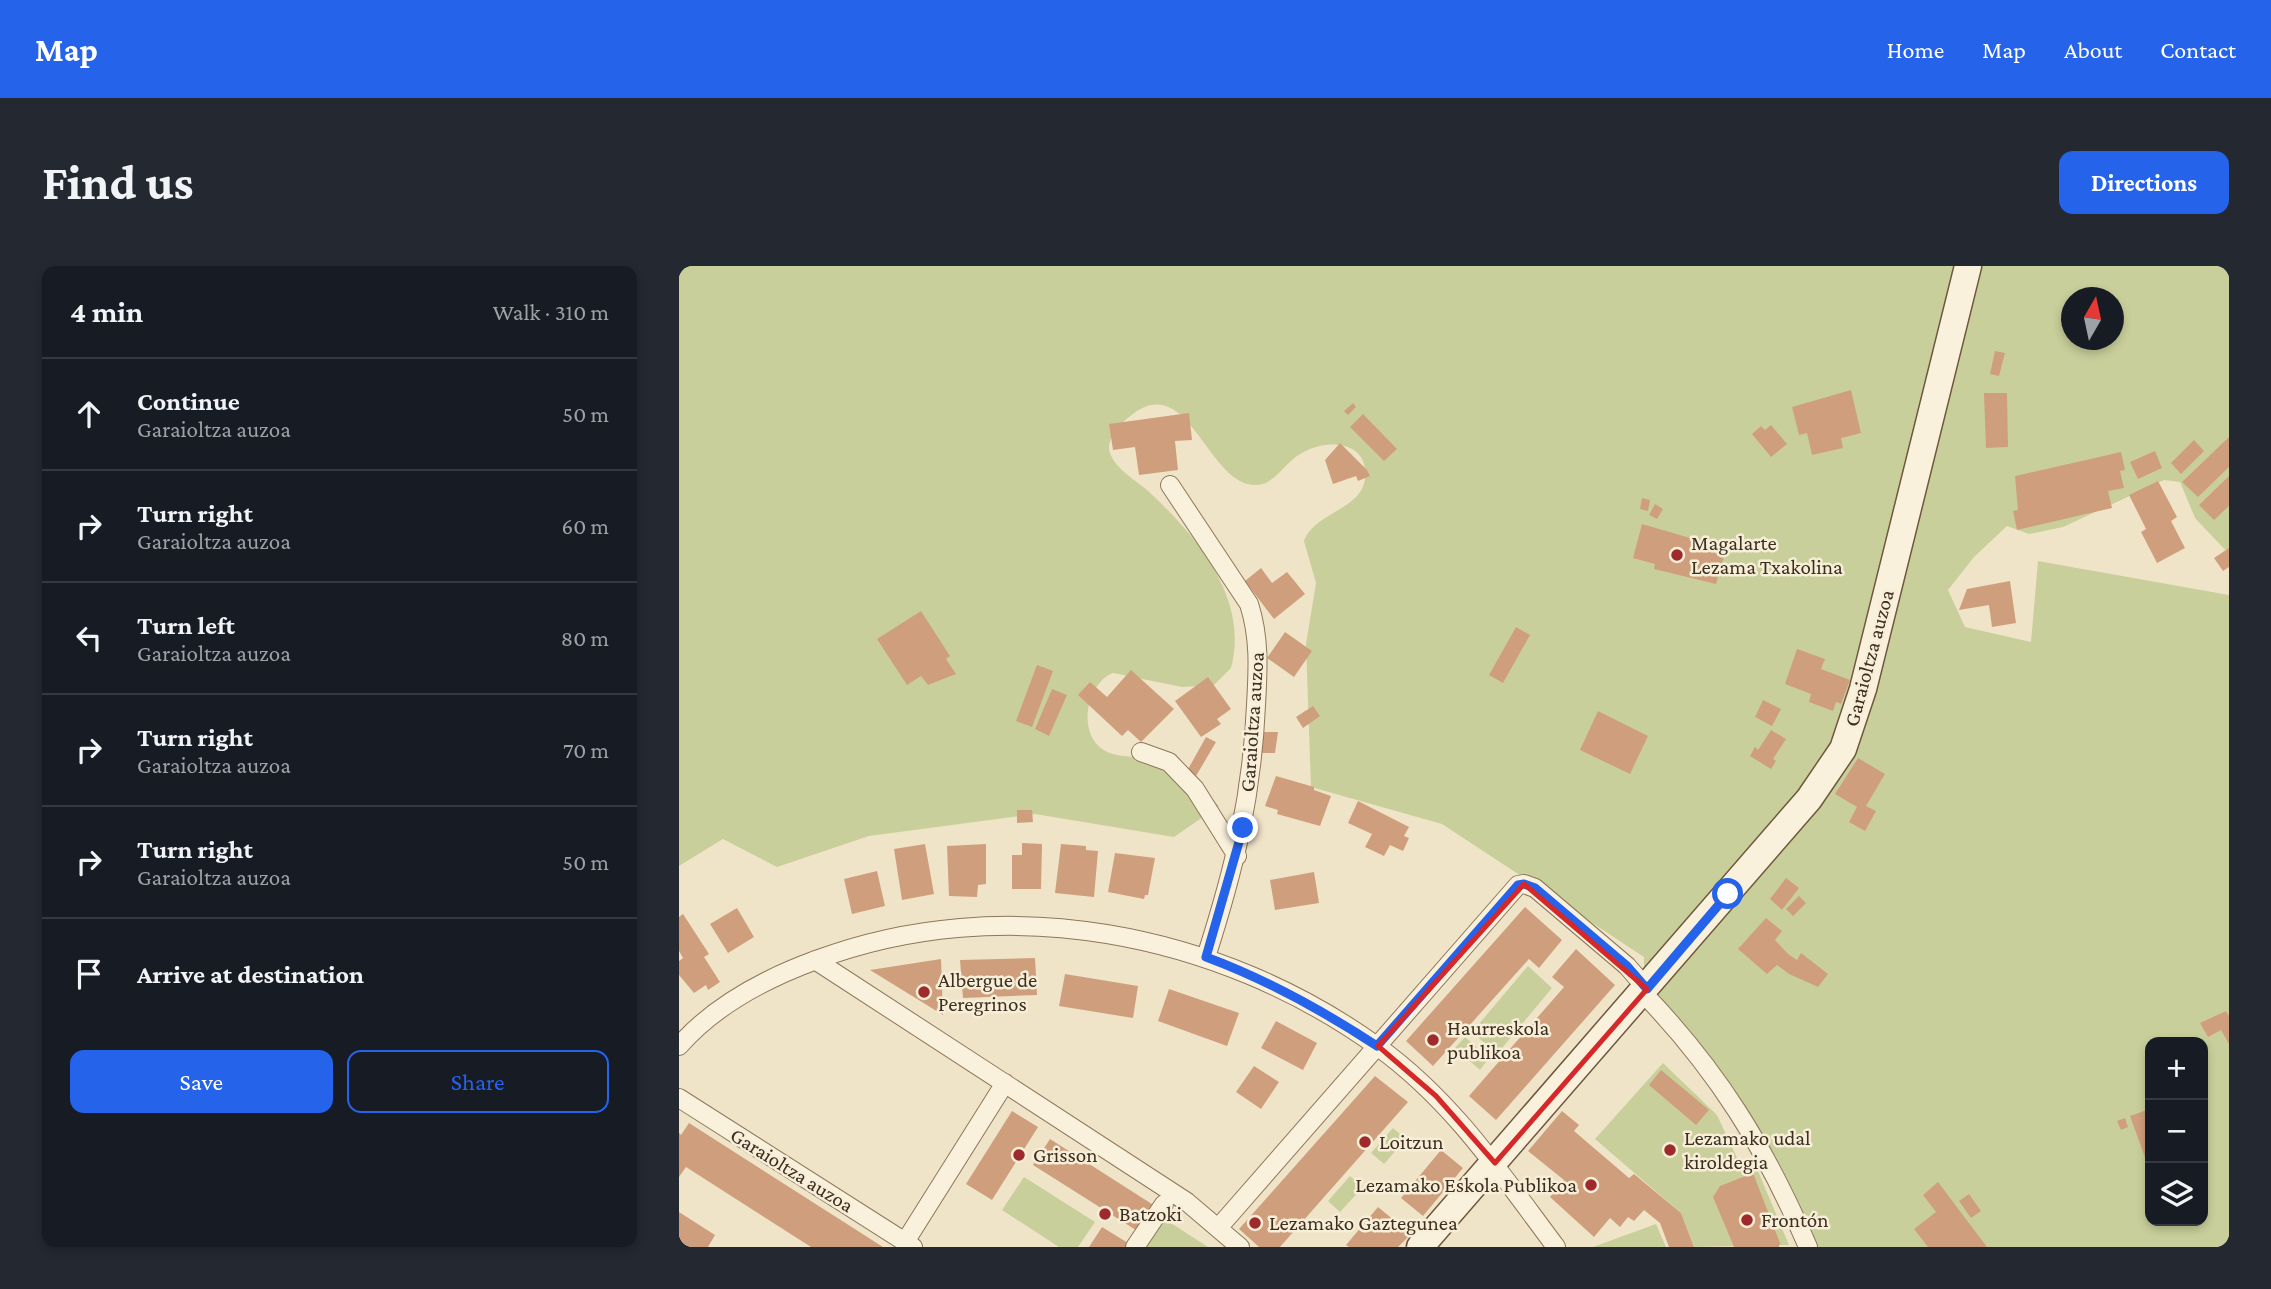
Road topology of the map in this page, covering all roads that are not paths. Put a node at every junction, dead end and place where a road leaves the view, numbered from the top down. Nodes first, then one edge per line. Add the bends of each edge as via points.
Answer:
1 (1968, 266) edge
2 (1170, 485) dead end
3 (1141, 751) dead end
4 (1237, 856) junction
5 (852, 948) junction
6 (1206, 957) junction
7 (815, 960) junction
8 (850, 983) junction
9 (1645, 991) junction
10 (679, 1046) edge
11 (1377, 1046) junction
12 (1005, 1083) junction
13 (679, 1098) edge
14 (1495, 1163) junction
15 (1164, 1203) dead end
16 (1219, 1227) junction
17 (909, 1245) edge
18 (1135, 1247) edge
19 (1240, 1247) edge
20 (1420, 1247) edge
21 (1556, 1247) edge
22 (1808, 1247) edge

1 - 9 street, Garaioltza auzoa via 1863,689 1843,749 1809,799
2 - 4 street, Garaioltza auzoa via 1249,604 1256,626 1255,741
3 - 4 street via 1169,762 1195,789
4 - 6 street, Garaioltza auzoa
5 - 6 street via 943,930 1011,926 1087,931
5 - 7 street
5 - 8 street via 847,961
6 - 11 street via 1260,978 1331,1015
7 - 8 street
7 - 10 street via 764,982
8 - 12 street
9 - 11 street via 1627,966 1535,888 1524,884 1509,895
9 - 14 street, Garaioltza auzoa
9 - 22 street via 1736,1106 1781,1186
11 - 14 street via 1436,1096
11 - 16 street
12 - 16 street
12 - 17 street, Garaioltza auzoa
13 - 17 street, Garaioltza auzoa
14 - 20 street, Garaioltza auzoa
14 - 21 street
15 - 18 street
16 - 19 street

